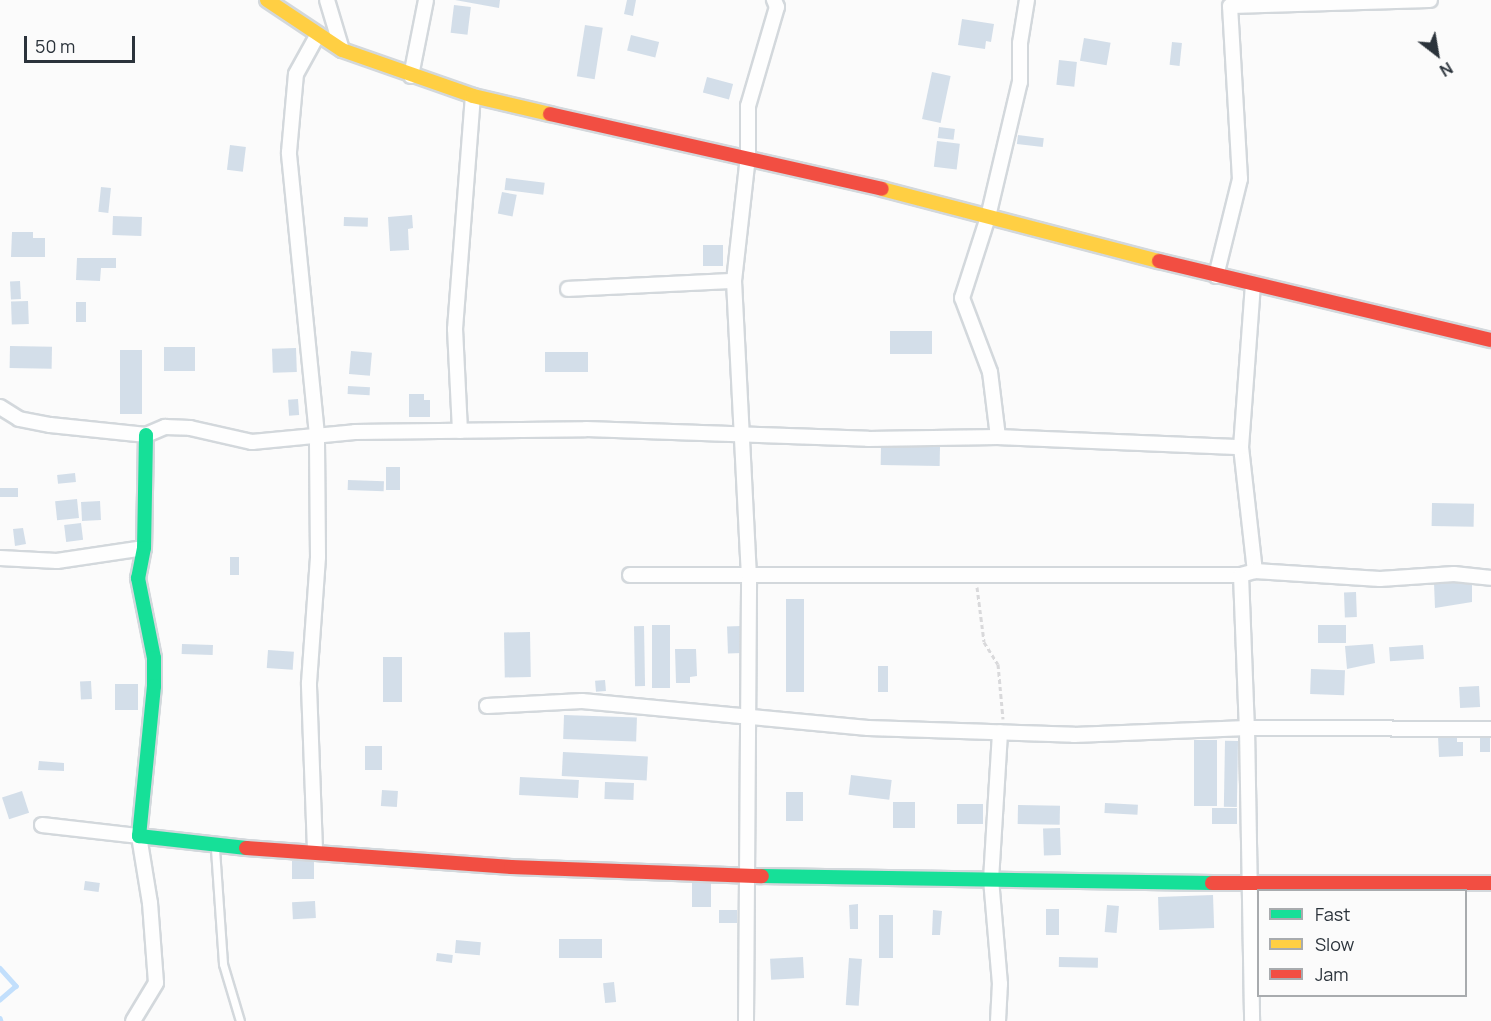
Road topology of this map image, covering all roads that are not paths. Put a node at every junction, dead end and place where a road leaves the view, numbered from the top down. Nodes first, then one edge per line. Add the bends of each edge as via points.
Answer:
1 (267, 0) edge
2 (327, 0) edge
3 (426, 0) edge
4 (774, 0) edge
5 (1028, 0) edge
6 (1430, 0) edge
7 (317, 36) junction
8 (342, 50) junction
9 (411, 76) junction
10 (473, 96) junction
11 (748, 157) junction
12 (988, 217) junction
13 (1216, 276) junction
14 (734, 281) junction
15 (1253, 284) junction
16 (568, 289) dead end
17 (1491, 340) edge
18 (0, 407) edge
19 (460, 431) junction
20 (146, 435) junction
21 (316, 435) junction
22 (742, 435) junction
23 (998, 437) junction
24 (1241, 447) junction
25 (144, 548) junction
26 (0, 558) edge
27 (1255, 571) junction
28 (630, 575) dead end
29 (1241, 575) junction
30 (749, 577) junction
31 (1491, 578) edge
32 (487, 706) dead end
33 (751, 720) junction
34 (1248, 728) junction
35 (1491, 729) edge
36 (1000, 732) junction
37 (42, 825) dead end
38 (139, 836) junction
39 (214, 847) junction
40 (315, 850) junction
41 (749, 876) junction
42 (991, 880) junction
43 (1491, 883) edge
44 (1251, 884) junction
45 (133, 1021) edge
46 (240, 1021) edge
47 (746, 1021) edge
48 (998, 1021) edge
49 (1252, 1021) edge

1 - 7 street
2 - 8 street
3 - 9 street
4 - 11 street via 777,7 748,106
5 - 12 street via 1020,43 1020,82
6 - 13 street via 1230,6 1240,179
7 - 8 street
7 - 21 street via 296,74 289,152
8 - 9 street
9 - 10 street
10 - 11 street
10 - 19 street via 455,329
11 - 12 street
11 - 14 street
12 - 13 street
12 - 23 street via 962,297 990,372
13 - 15 street
14 - 16 street
14 - 22 street
15 - 17 street
15 - 24 street
18 - 20 street via 29,421
19 - 21 street
19 - 22 street via 586,429
20 - 21 street via 165,427 190,428 252,442
20 - 25 street
21 - 40 street via 318,557 309,683
22 - 23 street
22 - 30 street
23 - 24 street
24 - 27 street
25 - 26 street via 57,561
25 - 38 street via 138,578 154,658 154,686
27 - 29 street
27 - 31 street via 1380,579 1454,574
28 - 30 street
29 - 30 street via 977,573
29 - 34 street
30 - 33 street
32 - 33 street via 582,701
33 - 36 street
33 - 41 street
34 - 35 street
34 - 36 street via 1074,735
34 - 44 street
36 - 42 street
37 - 38 street
38 - 39 street
38 - 45 street via 150,903 156,983
39 - 40 street
39 - 46 lane via 223,964
40 - 41 street via 511,867
41 - 42 street
41 - 47 street
42 - 44 street
42 - 48 street via 1000,984
43 - 44 street
44 - 49 street

